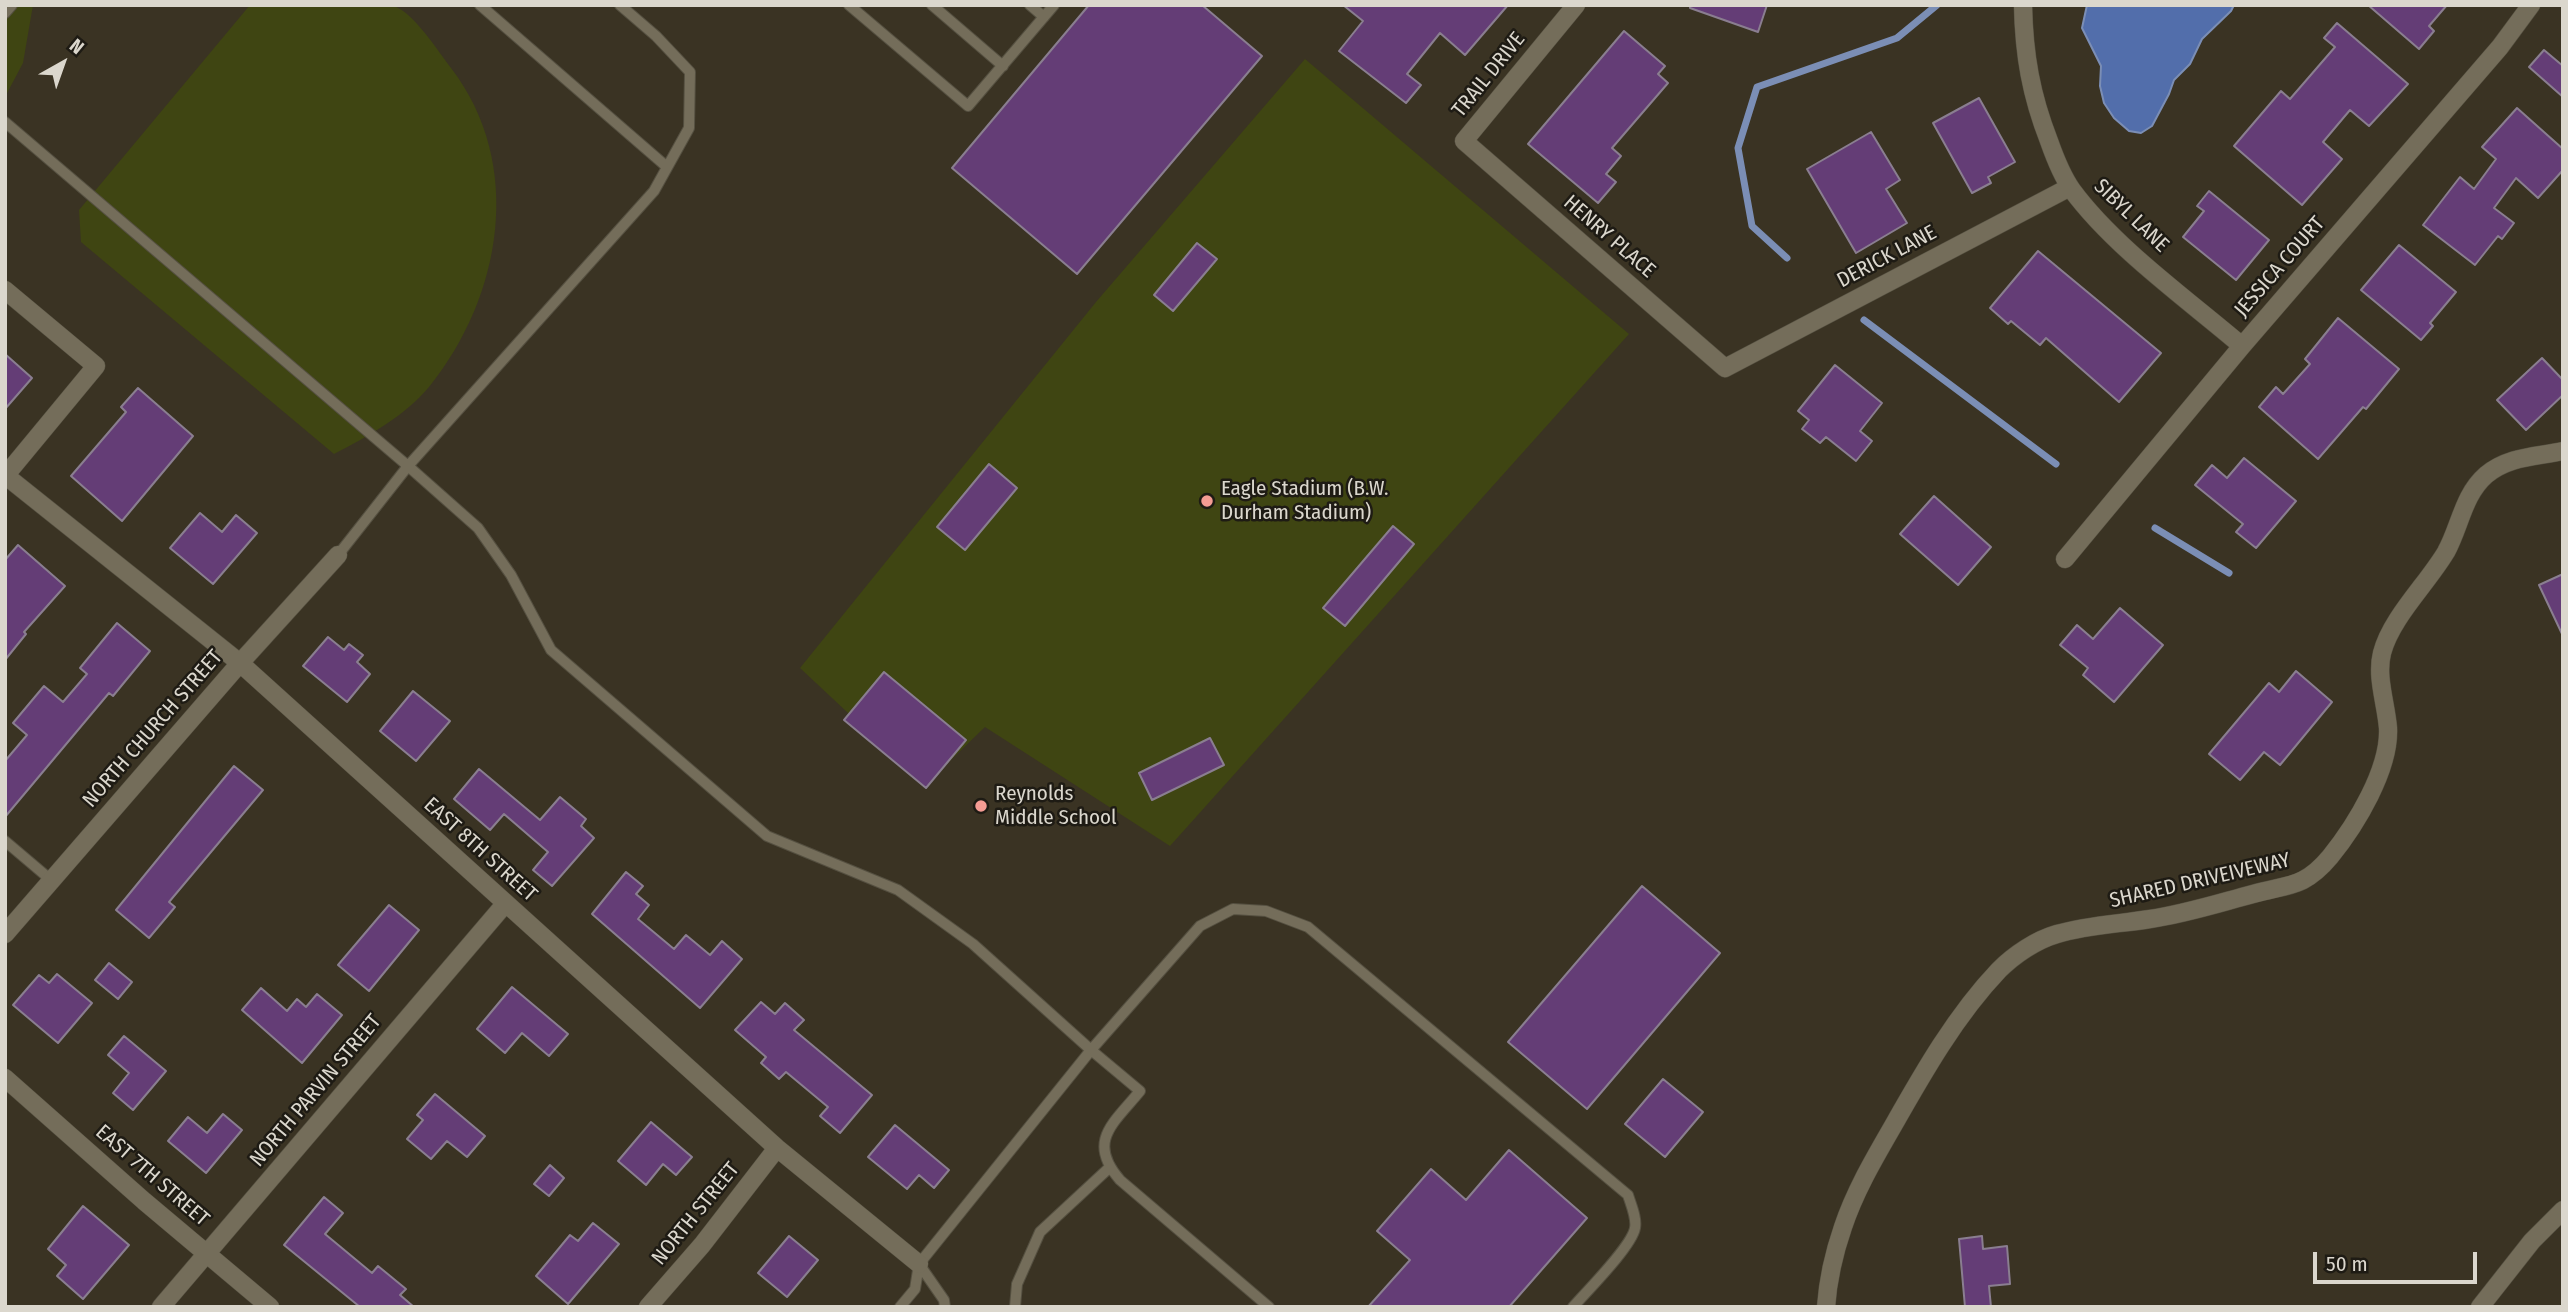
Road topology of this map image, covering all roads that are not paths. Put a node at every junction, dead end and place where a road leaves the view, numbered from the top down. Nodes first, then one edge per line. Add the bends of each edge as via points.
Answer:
1 (12, 5) edge
2 (480, 5) edge
3 (620, 5) edge
4 (849, 5) edge
5 (932, 5) edge
6 (1030, 5) edge
7 (1054, 5) edge
8 (1576, 5) edge
9 (2023, 5) edge
10 (2531, 5) edge
11 (5, 13) edge
12 (1044, 17) junction
13 (1003, 66) junction
14 (5, 122) edge
15 (1464, 141) joint
16 (667, 167) junction
17 (2070, 187) junction
18 (5, 290) edge
19 (2242, 346) junction
20 (1725, 368) joint
21 (2563, 452) edge
22 (408, 466) junction
23 (5, 476) edge
24 (338, 555) joint
25 (2065, 559) dead end
26 (240, 663) junction
27 (5, 841) edge
28 (51, 880) junction
29 (505, 904) junction
30 (5, 934) edge
31 (1091, 1050) junction
32 (5, 1078) edge
33 (777, 1148) junction
34 (1109, 1168) junction
35 (2563, 1210) edge
36 (208, 1254) junction
37 (919, 1264) junction
38 (161, 1307) edge
39 (270, 1307) edge
40 (648, 1307) edge
41 (900, 1307) edge
42 (945, 1307) edge
43 (1015, 1307) edge
44 (1269, 1307) edge
45 (1573, 1307) edge
46 (1826, 1307) edge
47 (2480, 1307) edge

1 - 11 lane
2 - 16 lane
3 - 16 lane via 690,72 689,128
4 - 13 lane via 968,106
5 - 13 lane
6 - 12 lane
7 - 12 lane
8 - 15 street, TRAIL DRIVE
9 - 17 street, SIBYL LANE via 2032,92
10 - 19 street, JESSICA COURT via 2500,47
12 - 13 lane
14 - 22 lane
15 - 20 street, HENRY PLACE
16 - 22 lane via 654,191
17 - 19 street, SIBYL LANE via 2122,244
17 - 20 street, DERICK LANE
18 - 23 street via 96,366
19 - 25 street, JESSICA COURT
21 - 46 street, SHARED DRIVEIVEWAY via 2522,457 2501,465 2472,492 2446,552 2383,649 2381,682 2388,744 2383,764 2348,832 2319,869 2294,886 2161,917 2056,934 2035,943 1999,970 1916,1086 1857,1191 1832,1262
22 - 24 lane
22 - 31 lane via 478,528 511,575 551,650 767,836 898,890 973,944
23 - 26 street, EAST 8TH STREET
24 - 26 street, NORTH CHURCH STREET
26 - 28 street, NORTH CHURCH STREET
26 - 29 street, EAST 8TH STREET
27 - 28 lane
28 - 30 street, NORTH CHURCH STREET
29 - 33 street, EAST 8TH STREET
29 - 36 street, NORTH PARVIN STREET
31 - 34 lane via 1140,1091 1105,1133 1102,1149
31 - 37 lane
31 - 45 lane via 1200,926 1233,909 1266,911 1308,927 1628,1195 1636,1228
32 - 36 street, EAST 7TH STREET
33 - 37 street, EAST 8TH STREET
33 - 40 street, NORTH STREET
34 - 43 lane via 1040,1232 1017,1284
34 - 44 lane
35 - 47 street
36 - 38 street, NORTH PARVIN STREET
36 - 39 street, EAST 7TH STREET
37 - 41 lane via 915,1289
37 - 42 lane

